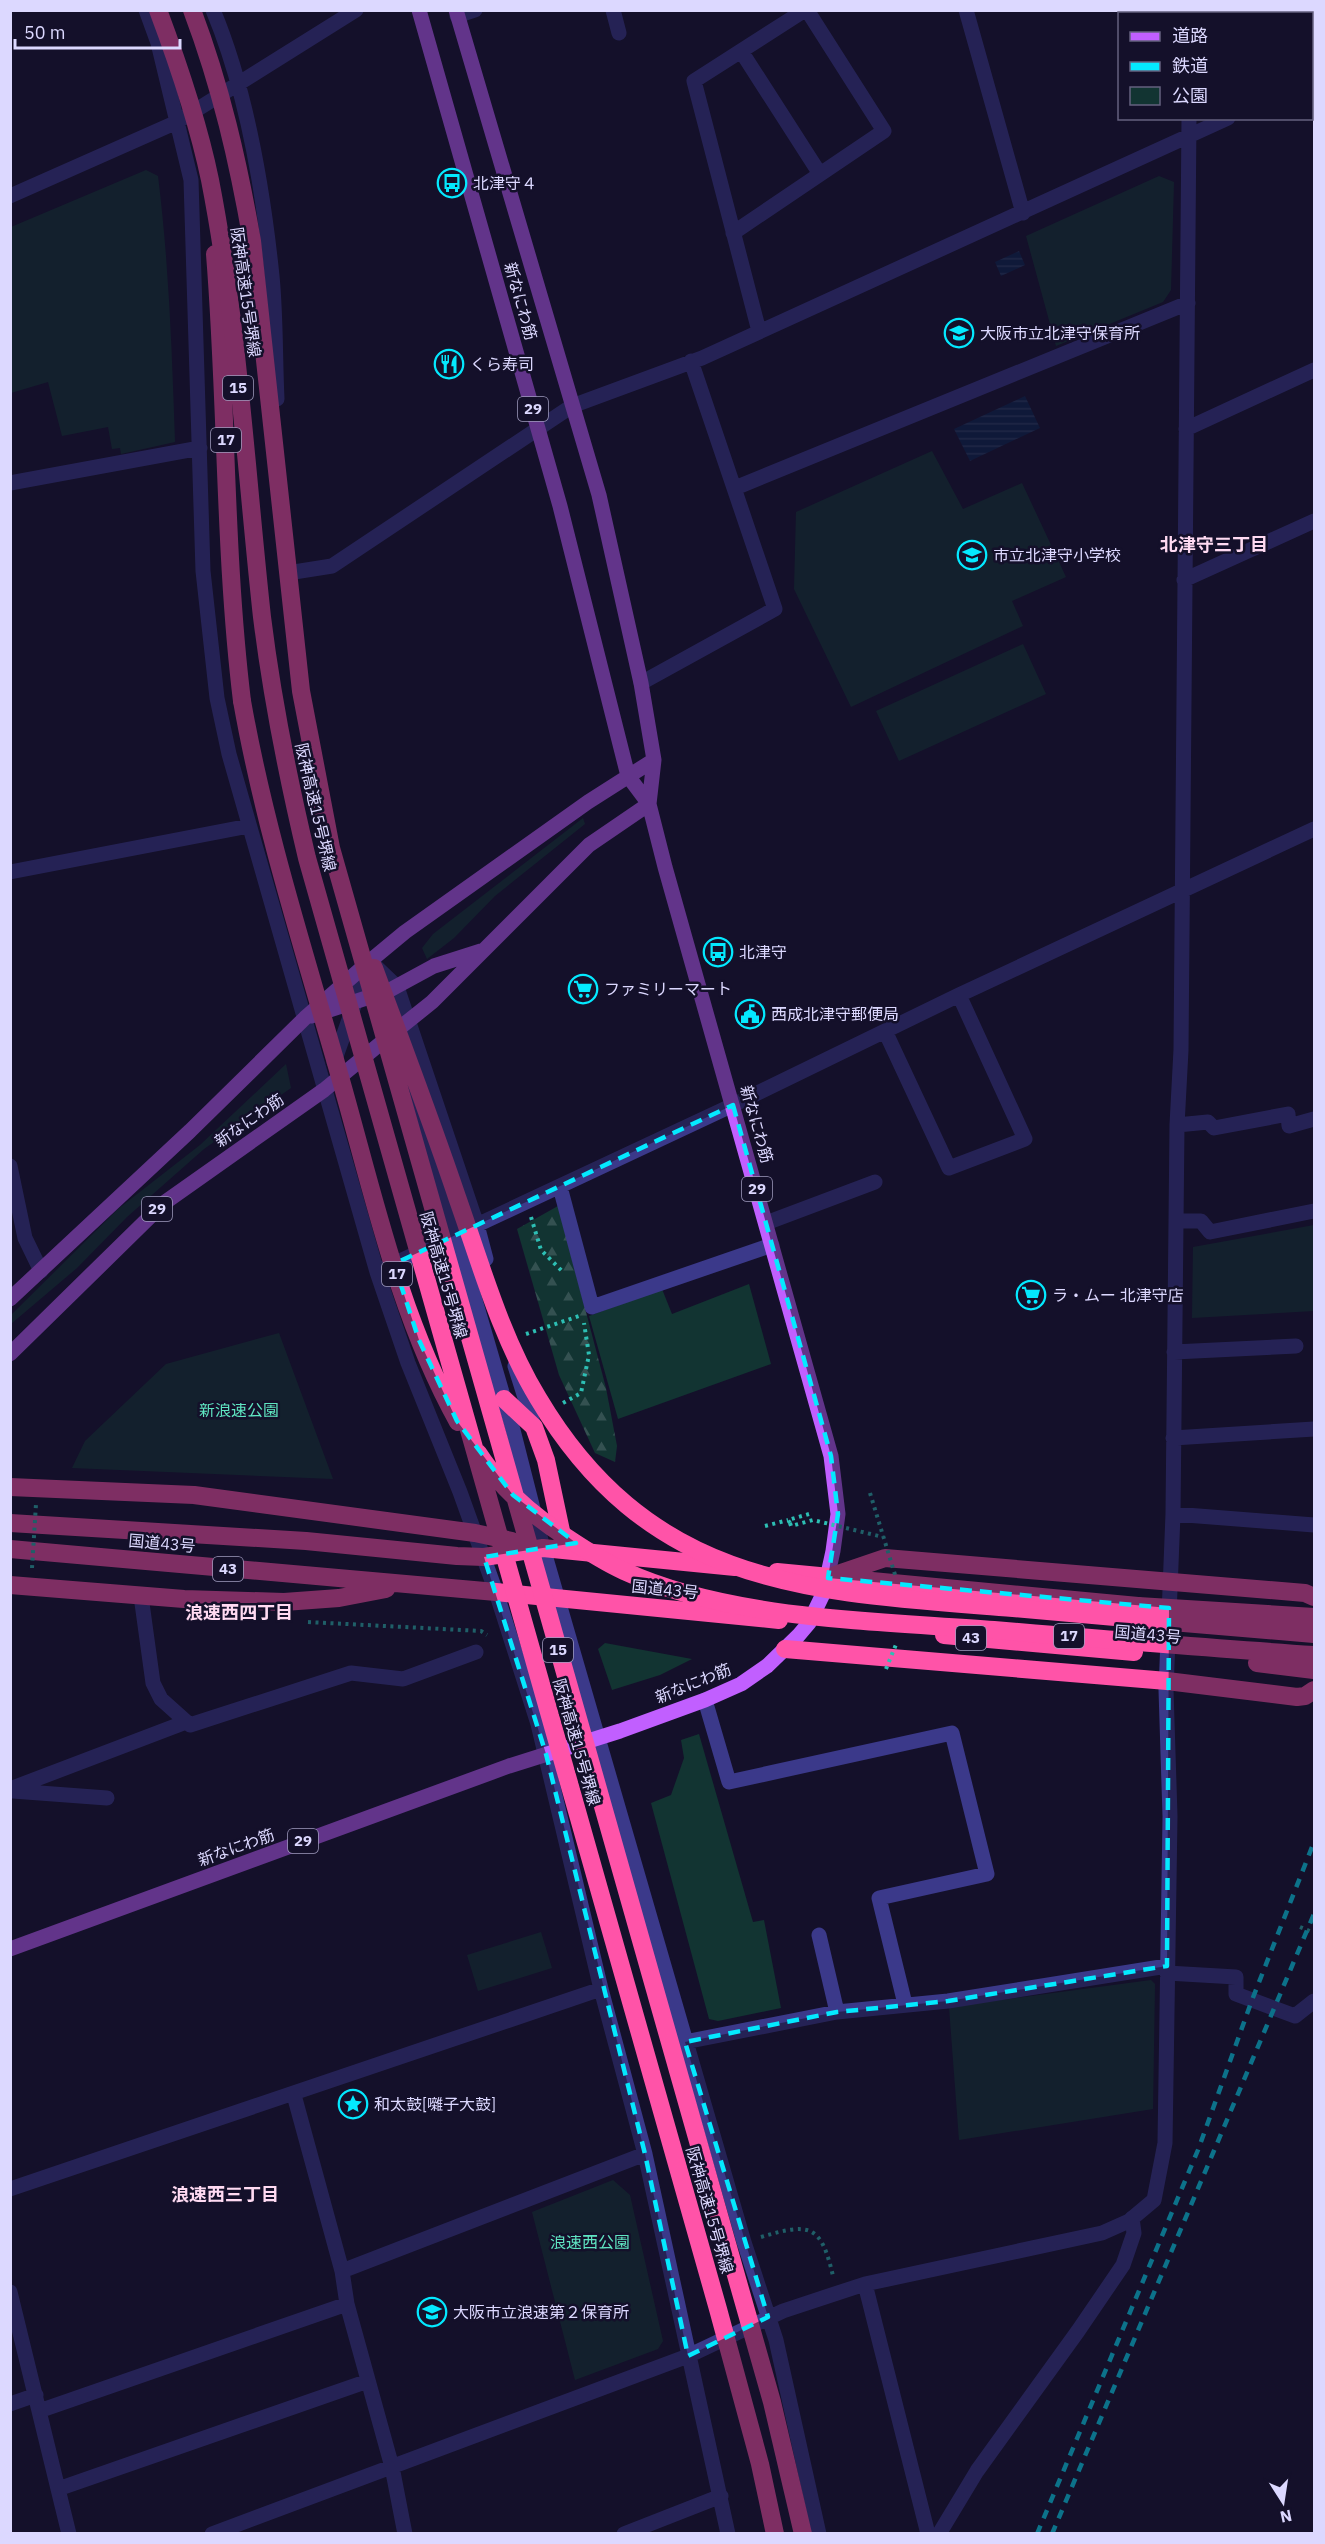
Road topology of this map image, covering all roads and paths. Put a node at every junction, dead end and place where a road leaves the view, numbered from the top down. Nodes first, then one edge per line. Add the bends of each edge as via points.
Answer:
1 (146, 10) edge
2 (158, 10) edge
3 (192, 10) edge
4 (213, 10) edge
5 (356, 10) edge
6 (419, 10) edge
7 (475, 10) edge
8 (612, 10) edge
9 (806, 10) edge
10 (966, 10) edge
11 (456, 13) edge
12 (619, 33) dead end
13 (741, 51) junction
14 (239, 84) junction
15 (1189, 120) edge
16 (1224, 120) edge
17 (177, 122) junction
18 (1188, 136) junction
19 (820, 174) junction
20 (210, 179) junction
21 (10, 196) edge
22 (1023, 213) junction
23 (733, 233) junction
24 (1188, 303) junction
25 (759, 331) junction
26 (691, 361) junction
27 (1314, 370) edge
28 (572, 406) junction
29 (538, 429) junction
30 (1186, 429) junction
31 (200, 448) junction
32 (10, 483) edge
33 (735, 489) junction
34 (1314, 521) edge
35 (294, 572) junction
36 (1184, 580) junction
37 (641, 682) junction
38 (654, 760) junction
39 (628, 776) junction
40 (649, 804) junction
41 (249, 826) junction
42 (1314, 829) edge
43 (331, 848) junction
44 (10, 872) edge
45 (1181, 892) junction
46 (484, 950) junction
47 (370, 960) junction
48 (397, 987) junction
49 (380, 994) junction
50 (959, 994) junction
51 (356, 1002) junction
52 (305, 1018) junction
53 (409, 1020) junction
54 (885, 1031) junction
55 (392, 1034) junction
56 (324, 1090) junction
57 (733, 1105) junction
58 (1314, 1119) edge
59 (1177, 1125) junction
60 (10, 1166) edge
61 (875, 1182) dead end
62 (560, 1187) junction
63 (527, 1202) junction
64 (1314, 1211) edge
65 (1176, 1221) junction
66 (766, 1223) junction
67 (477, 1225) junction
68 (456, 1235) junction
69 (772, 1245) junction
70 (41, 1271) junction
71 (377, 1272) junction
72 (567, 1278) dead end
73 (10, 1299) edge
74 (517, 1337) dead end
75 (1296, 1346) dead end
76 (1174, 1352) junction
77 (10, 1354) edge
78 (504, 1399) junction
79 (563, 1403) dead end
80 (534, 1427) junction
81 (1314, 1429) edge
82 (1173, 1438) junction
83 (10, 1487) edge
84 (36, 1504) dead end
85 (809, 1514) dead end
86 (1173, 1514) junction
87 (788, 1520) junction
88 (10, 1523) edge
89 (1314, 1525) edge
90 (765, 1526) dead end
91 (475, 1533) junction
92 (884, 1537) dead end
93 (543, 1548) junction
94 (565, 1549) junction
95 (10, 1550) edge
96 (484, 1557) junction
97 (32, 1568) dead end
98 (828, 1578) junction
99 (1169, 1582) junction
100 (10, 1585) edge
101 (408, 1585) junction
102 (496, 1592) junction
103 (141, 1596) junction
104 (1314, 1597) edge
105 (558, 1598) junction
106 (1314, 1617) edge
107 (808, 1623) junction
108 (1314, 1634) edge
109 (785, 1648) junction
110 (476, 1652) dead end
111 (1314, 1656) edge
112 (1314, 1670) edge
113 (1167, 1681) junction
114 (1314, 1690) edge
115 (705, 1701) junction
116 (186, 1722) junction
117 (598, 1738) junction
118 (546, 1754) junction
119 (10, 1790) edge
120 (107, 1798) dead end
121 (1300, 1927) dead end
122 (1314, 1933) edge
123 (819, 1935) dead end
124 (10, 1949) edge
125 (1167, 1970) junction
126 (601, 1989) junction
127 (1314, 2001) edge
128 (905, 2004) junction
129 (837, 2012) junction
130 (685, 2042) junction
131 (294, 2095) junction
132 (645, 2154) junction
133 (11, 2184) edge
134 (1132, 2218) junction
135 (744, 2242) junction
136 (342, 2271) junction
137 (865, 2284) junction
138 (10, 2292) edge
139 (837, 2294) junction
140 (347, 2304) junction
141 (768, 2317) junction
142 (688, 2356) junction
143 (368, 2381) junction
144 (36, 2395) junction
145 (10, 2404) edge
146 (39, 2411) junction
147 (392, 2467) junction
148 (58, 2488) junction
149 (721, 2496) junction
150 (69, 2534) edge
151 (212, 2534) edge
152 (405, 2534) edge
153 (624, 2534) edge
154 (728, 2534) edge
155 (775, 2534) edge
156 (803, 2534) edge
157 (819, 2534) edge
158 (928, 2534) edge
159 (939, 2534) edge

1 - 17 street
2 - 20 highway, 阪神高速15号堺線 / 15, bridge via 196,122
3 - 43 highway, 阪神高速15号堺線 / 15, bridge via 226,111 252,241 299,680
4 - 14 street
5 - 14 street
6 - 29 main road, 新なにわ筋 / 29
7 - 11 street
8 - 12 street
9 - 13 street
9 - 19 street via 884,131
10 - 22 street
11 - 28 main road, 新なにわ筋 / 29
13 - 19 street
13 - 23 street via 694,81
14 - 17 street
14 - 35 street via 252,142 272,277 279,447
15 - 18 street
16 - 18 street
17 - 21 street
17 - 31 street via 191,180
18 - 22 street
18 - 24 street
19 - 23 street
20 - 111 highway, 17, bridge via 223,355 234,628 251,752 277,857 403,1294 436,1381 483,1460 513,1495 547,1525 585,1550 625,1571 715,1600 769,1610 886,1622
20 - 155 highway, 阪神高速15号堺線 / 15, bridge via 273,695 307,858 711,2286
22 - 25 street
23 - 25 street
24 - 30 street
24 - 33 street
25 - 26 street
26 - 28 street
26 - 33 street
27 - 30 street
28 - 29 street
28 - 37 main road, 新なにわ筋 / 29 via 599,495
29 - 35 street via 332,566
29 - 39 main road, 新なにわ筋 / 29
30 - 36 street
31 - 32 street
31 - 41 street via 201,536 209,638 217,698
33 - 37 street via 775,609
34 - 36 street
35 - 47 street via 325,795
36 - 45 street
37 - 38 main road, 新なにわ筋 / 29
38 - 39 main road, 新なにわ筋 / 29
38 - 40 main road, 新なにわ筋 / 29
39 - 40 main road, 新なにわ筋 / 29
39 - 47 main road, 新なにわ筋 / 29
40 - 46 main road, 新なにわ筋 / 29 via 589,845
40 - 57 main road, 新なにわ筋 / 29
41 - 44 street
41 - 52 street
42 - 45 street
43 - 108 highway, 17, bridge via 514,1353 564,1438 595,1476 632,1509 671,1538 712,1558 746,1571 836,1592
43 - 156 highway, 阪神高速15号堺線 / 15, bridge via 772,2402
45 - 50 street
45 - 59 street
46 - 48 main road via 434,966
46 - 53 main road, 新なにわ筋 / 29
47 - 48 street
47 - 49 street
47 - 51 street
47 - 52 main road, 新なにわ筋 / 29
48 - 49 main road
48 - 53 street
49 - 51 main road
49 - 55 street
50 - 54 street
50 - 54 street via 1025,1139 949,1168
51 - 52 main road
51 - 56 street
52 - 56 street
52 - 70 main road, 新なにわ筋 / 29
53 - 55 main road, 新なにわ筋 / 29
53 - 67 street
54 - 57 street
55 - 56 main road, 新なにわ筋 / 29
55 - 68 street
56 - 71 street
56 - 77 main road, 新なにわ筋 / 29 via 164,1203
57 - 62 street
57 - 66 main road, 新なにわ筋 / 29
58 - 59 street via 1289,1126 1288,1114 1214,1128 1208,1122
59 - 65 street
60 - 70 street via 25,1238
61 - 66 street
62 - 63 street
62 - 69 street via 592,1307
63 - 67 street
63 - 72 path via 542,1250
64 - 65 street via 1210,1232 1201,1221
65 - 76 street
66 - 69 main road, 新なにわ筋 / 29
67 - 68 street
67 - 80 street
68 - 71 street
68 - 78 street
69 - 98 main road, 新なにわ筋 / 29 via 835,1478 837,1521
70 - 73 main road, 新なにわ筋 / 29
71 - 91 street
74 - 79 path via 582,1314 589,1355 581,1393
75 - 76 street
76 - 82 street
78 - 80 highway
78 - 93 street
80 - 94 highway via 546,1460
81 - 82 street
82 - 86 street
83 - 91 highway via 194,1495
84 - 97 path, bridge
85 - 87 path
86 - 89 street
86 - 99 street
87 - 90 path
87 - 92 path, bridge via 791,1526 813,1520
88 - 96 highway, 国道43号 / 43 via 306,1541
91 - 93 highway
91 - 96 street
93 - 94 highway, 国道43号 / 43
93 - 96 highway, 国道43号 / 43
93 - 105 street
94 - 98 highway, 国道43号 / 43
95 - 101 highway, 国道43号 / 43
96 - 102 street
98 - 99 highway via 885,1558
98 - 106 highway, 国道43号 / 43, bridge via 1138,1606
98 - 107 main road, 新なにわ筋 / 29
99 - 104 highway via 1305,1593
99 - 113 street
100 - 103 highway
101 - 102 highway, 国道43号 / 43
101 - 103 highway via 311,1602
102 - 105 highway, 国道43号 / 43
102 - 118 street
103 - 116 street via 153,1683 161,1699
105 - 107 highway, 国道43号 / 43
105 - 117 street
107 - 109 main road, 新なにわ筋 / 29
107 - 112 highway, 国道43号 / 43, bridge
109 - 113 highway
109 - 115 main road, 新なにわ筋 / 29 via 741,1684
110 - 116 street via 403,1679 351,1672 190,1725
113 - 114 highway via 1297,1697
113 - 125 street
115 - 117 main road, 新なにわ筋 / 29
115 - 128 street via 729,1782 952,1733 987,1874 879,1898
116 - 119 street
117 - 118 main road, 新なにわ筋 / 29
117 - 130 street
118 - 124 main road, 新なにわ筋 / 29
118 - 126 street
119 - 120 street
121 - 122 path
123 - 129 street
125 - 127 street via 1236,1977 1236,1994 1295,2016
125 - 128 street
125 - 134 street via 1165,2143 1154,2200
126 - 131 street
126 - 132 street
128 - 129 street
129 - 130 street
130 - 135 street
131 - 133 street
131 - 136 street
132 - 136 street
132 - 142 street
134 - 137 street via 1102,2233
134 - 159 street via 1134,2233 1123,2265 976,2470
135 - 139 path via 780,2231 809,2230 822,2240
135 - 141 street
136 - 140 street
137 - 139 street
137 - 158 street
138 - 144 street
139 - 141 street
140 - 143 street
140 - 146 street
141 - 142 street
141 - 157 street
142 - 147 street
142 - 149 street
143 - 147 street
143 - 148 street
144 - 145 street
144 - 146 street
146 - 148 street
147 - 151 street
147 - 152 street
148 - 150 street
149 - 153 street
149 - 154 street

